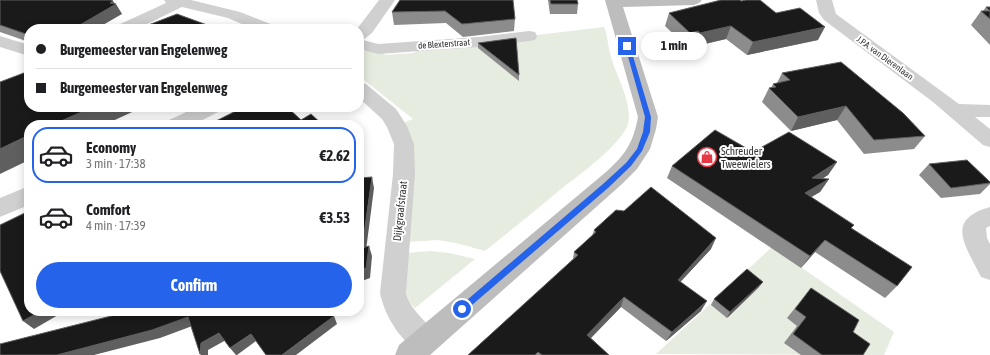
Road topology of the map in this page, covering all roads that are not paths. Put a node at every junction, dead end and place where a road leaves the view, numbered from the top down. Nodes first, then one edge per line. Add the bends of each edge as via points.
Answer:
1 (387, 0) edge
2 (694, 0) edge
3 (824, 0) edge
4 (176, 1) edge
5 (614, 2) edge
6 (133, 24) edge
7 (255, 24) edge
8 (364, 31) edge
9 (529, 36) dead end
10 (0, 41) edge
11 (364, 45) edge
12 (24, 49) edge
13 (364, 92) edge
14 (955, 110) junction
15 (990, 111) edge
16 (203, 112) edge
17 (186, 120) edge
18 (990, 140) edge
19 (24, 197) edge
20 (0, 208) edge
21 (990, 216) edge
22 (990, 269) edge
23 (417, 348) edge

1 - 8 street
2 - 5 street
3 - 14 street, J.P.A. van Dierenlaan via 830,17
4 - 6 street
4 - 7 street via 234,15
5 - 23 street via 648,117 640,150 629,165
9 - 11 street, de Blexterstraat via 378,49
10 - 12 street
13 - 23 street, Dijkgraafstraat via 389,114 404,144 404,174 393,294 395,304 406,320
14 - 15 street
14 - 18 street, J.P.A. van Dierenlaan
16 - 17 street
19 - 20 street
21 - 22 street via 975,224 974,233

